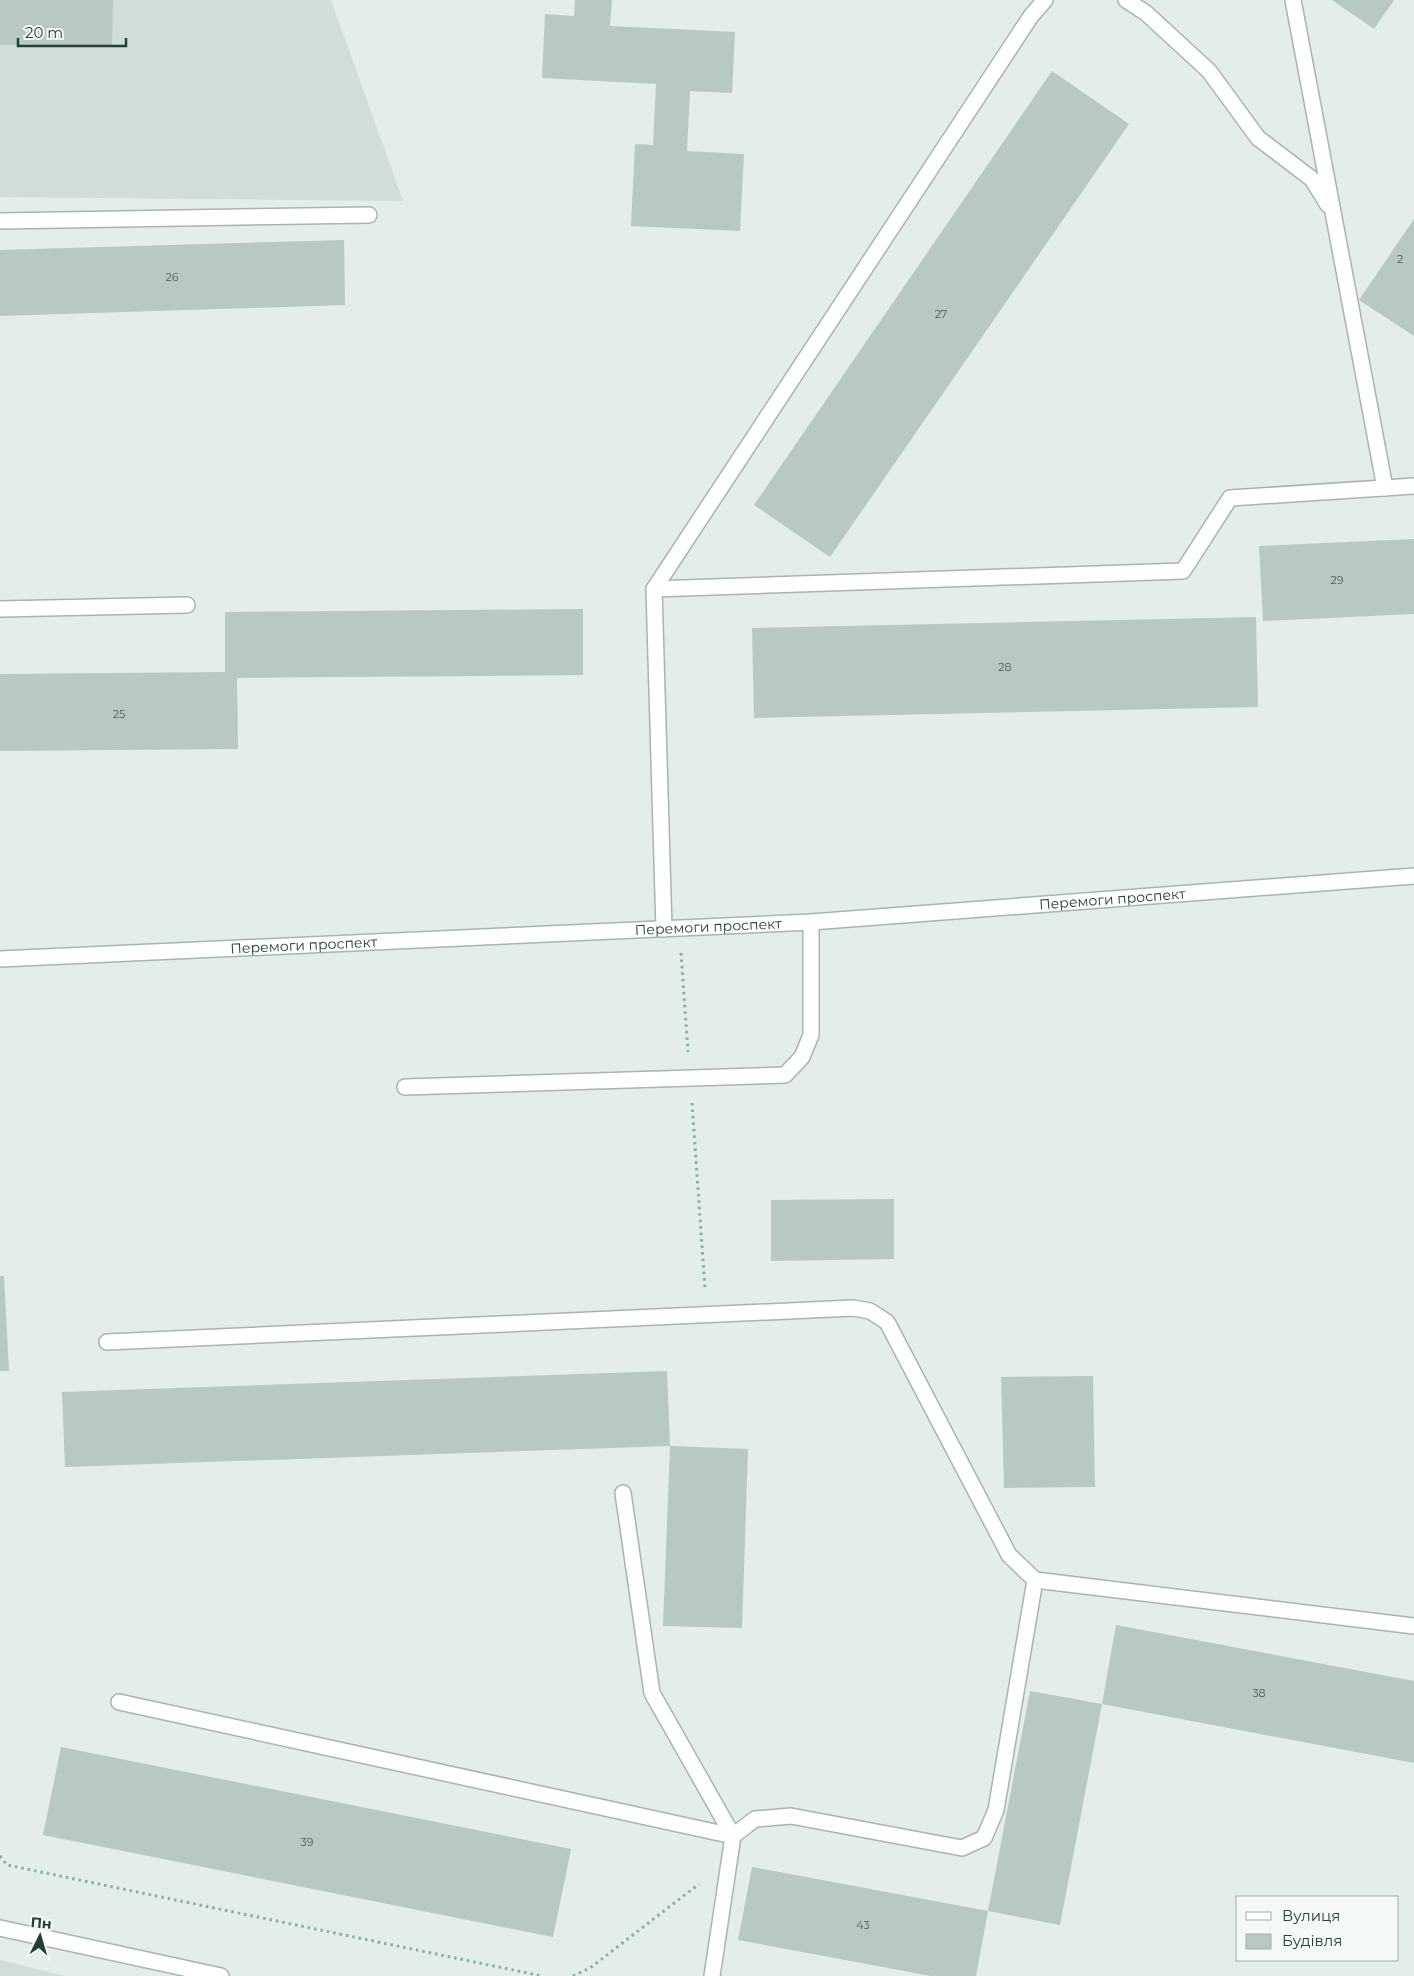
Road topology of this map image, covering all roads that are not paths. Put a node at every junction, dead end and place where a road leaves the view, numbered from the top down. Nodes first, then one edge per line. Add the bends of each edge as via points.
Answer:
1 (1045, 0) edge
2 (1126, 0) edge
3 (1293, 0) edge
4 (1333, 213) junction
5 (370, 215) dead end
6 (0, 221) edge
7 (1414, 486) edge
8 (1385, 488) junction
9 (654, 590) junction
10 (186, 605) dead end
11 (0, 608) edge
12 (1414, 876) edge
13 (811, 922) junction
14 (664, 929) junction
15 (0, 959) edge
16 (405, 1087) dead end
17 (107, 1342) dead end
18 (623, 1493) dead end
19 (1035, 1580) junction
20 (1414, 1626) edge
21 (119, 1702) dead end
22 (733, 1836) junction
23 (0, 1928) edge
24 (221, 1976) edge
25 (712, 1976) edge

1 - 9 street via 1025,24
2 - 4 street via 1146,12 1210,71 1258,138 1312,179
3 - 4 street
4 - 8 street
5 - 6 street
7 - 8 street
8 - 9 street via 1230,498 1183,571
9 - 14 street
10 - 11 street
12 - 13 street, Перемоги проспект
13 - 14 street, Перемоги проспект
13 - 16 street via 811,1035 802,1057 785,1075
14 - 15 street, Перемоги проспект
17 - 19 street via 853,1308 870,1311 887,1322 1009,1555
18 - 22 street via 652,1693
19 - 20 street
19 - 22 street via 996,1810 984,1838 962,1848 791,1816 755,1819
21 - 22 street
22 - 25 street
23 - 24 street

